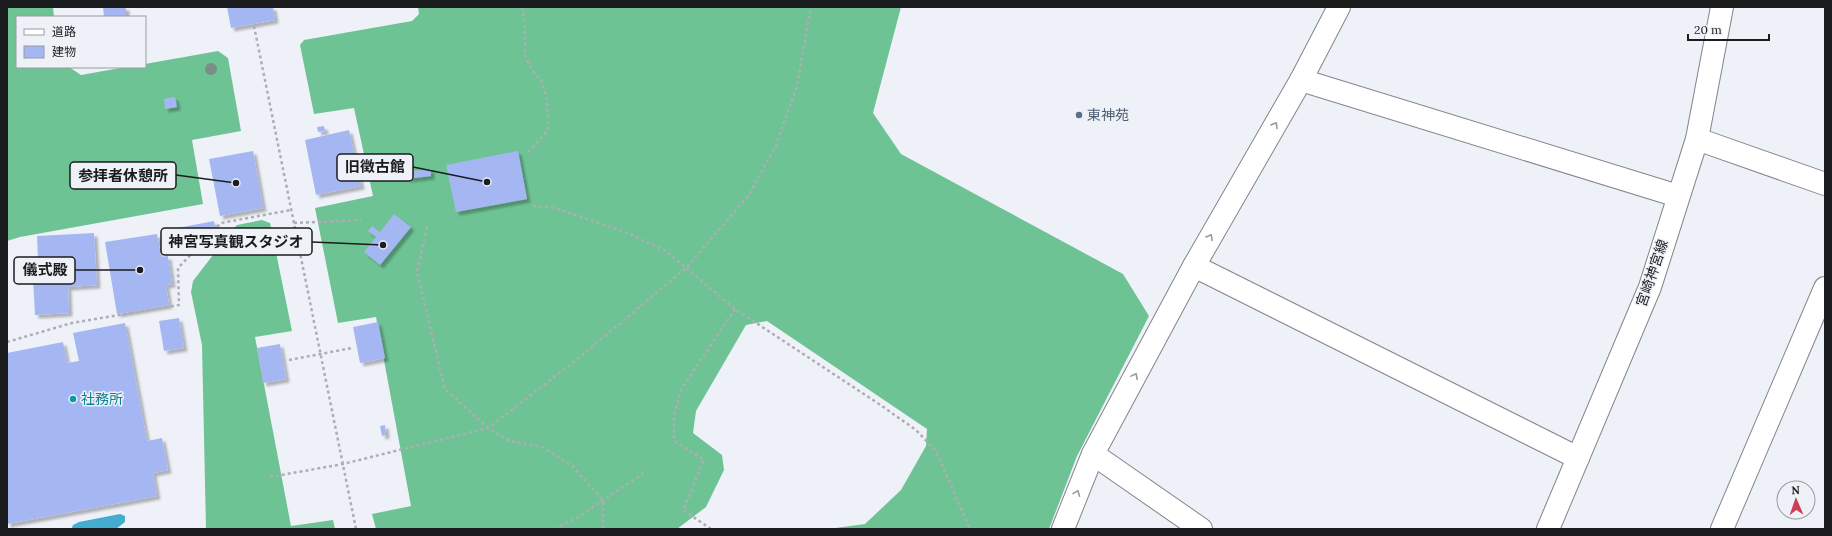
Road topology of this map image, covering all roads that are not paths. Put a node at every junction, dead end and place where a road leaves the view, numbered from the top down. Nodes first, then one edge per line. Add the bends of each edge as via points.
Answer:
1 (1339, 7) edge
2 (1722, 7) edge
3 (1301, 80) junction
4 (1697, 139) junction
5 (1825, 184) edge
6 (1678, 196) junction
7 (1194, 266) junction
8 (1825, 288) edge
9 (1093, 454) junction
10 (1578, 458) junction
11 (1063, 529) edge
12 (1201, 529) edge
13 (1548, 529) edge
14 (1722, 529) edge

1 - 3 street
2 - 4 street, 宮崎神宮線
3 - 6 street
7 -> 3 street
4 - 5 street
4 - 6 street, 宮崎神宮線
6 - 10 street, 宮崎神宮線 via 1650,287
9 -> 7 street
7 - 10 street
8 - 14 street
11 -> 9 street
9 - 12 street
10 - 13 street, 宮崎神宮線

